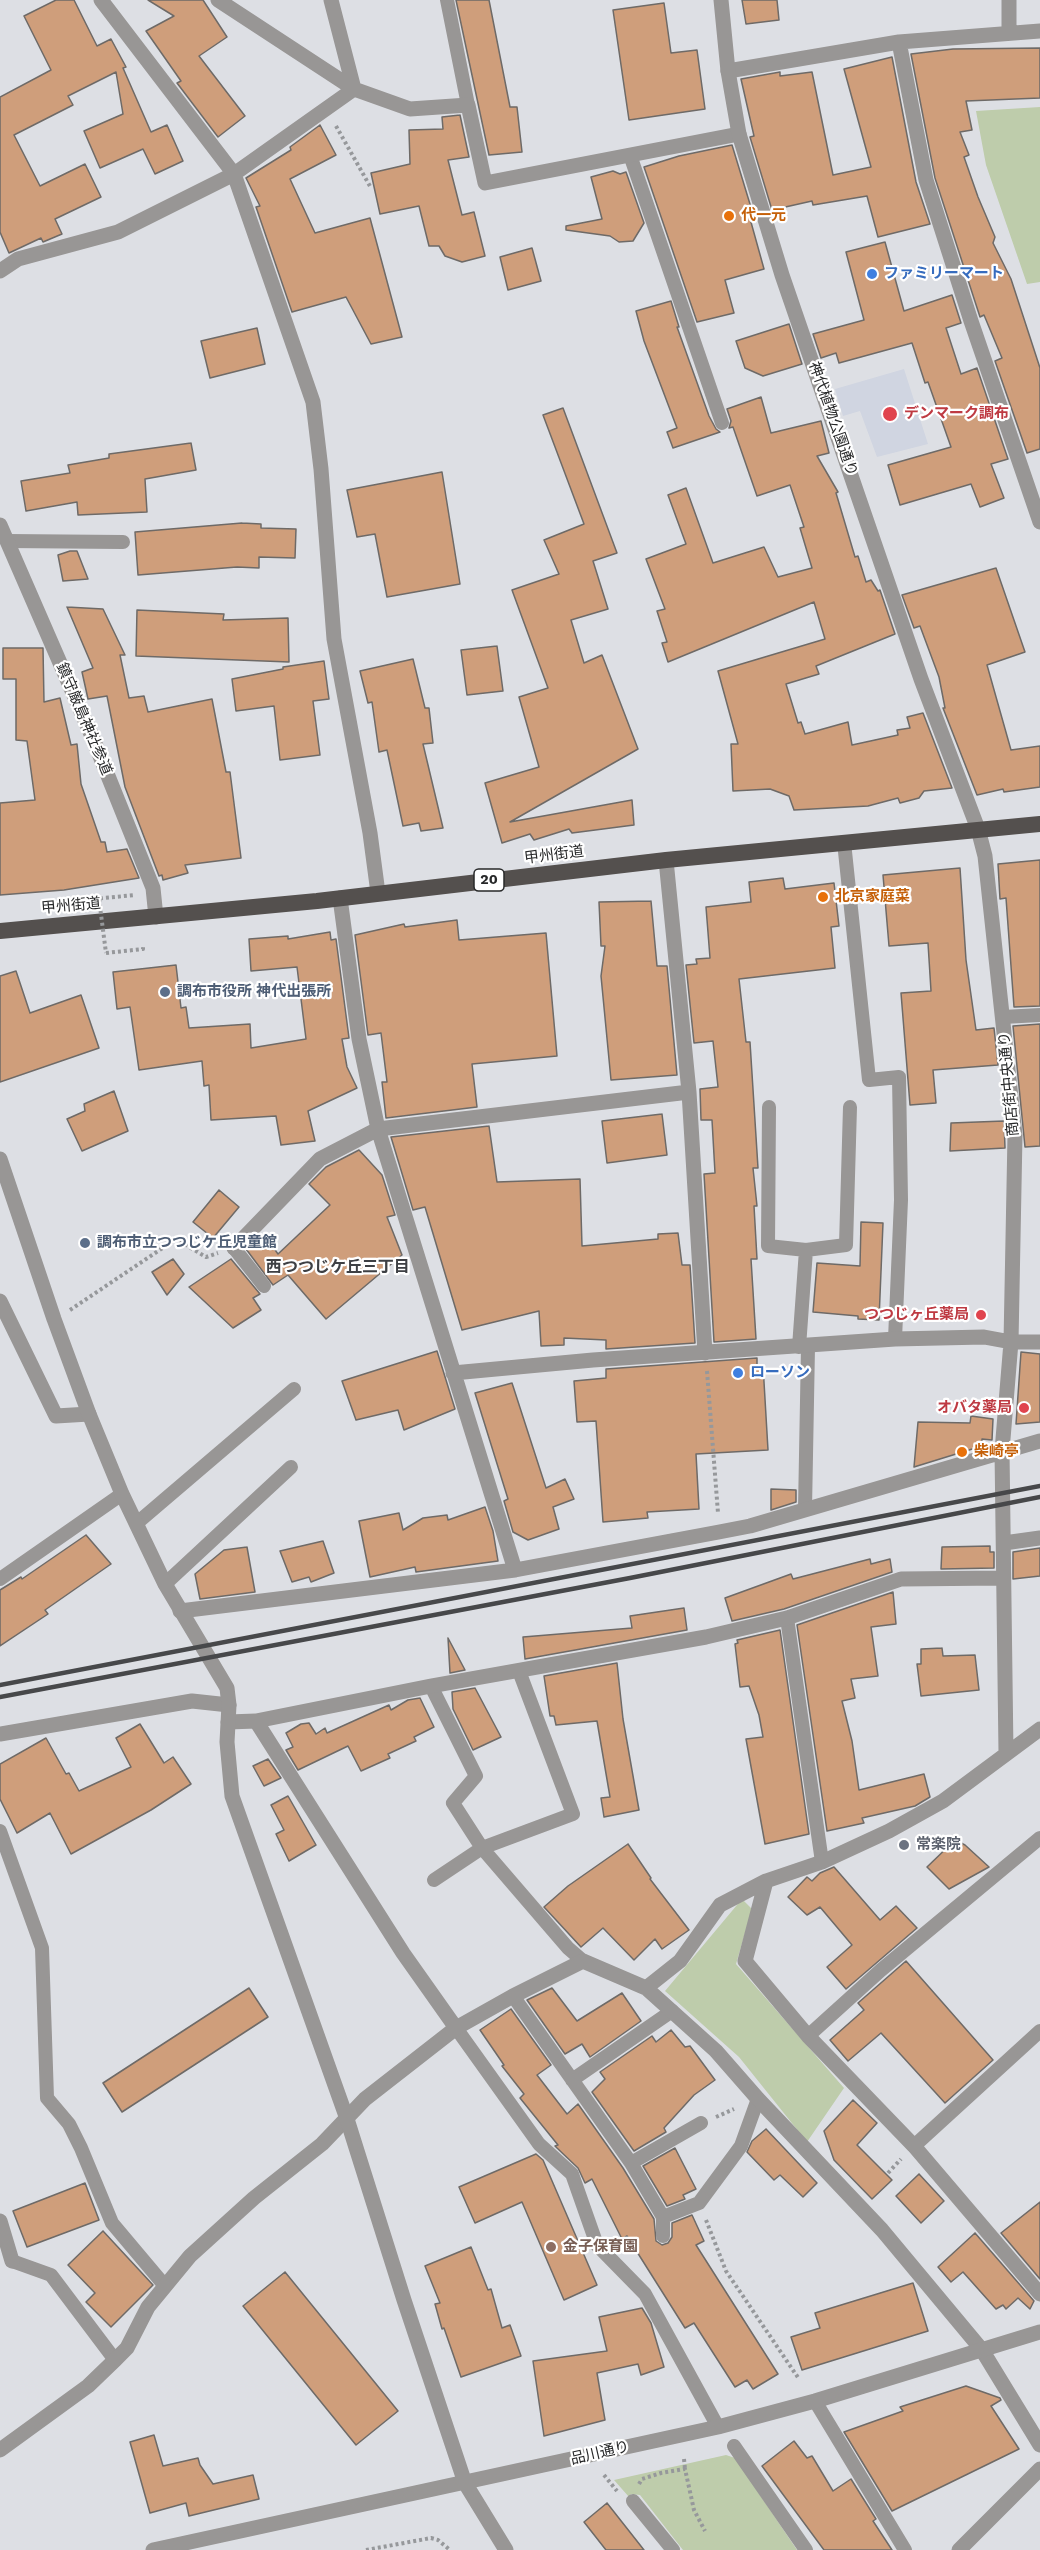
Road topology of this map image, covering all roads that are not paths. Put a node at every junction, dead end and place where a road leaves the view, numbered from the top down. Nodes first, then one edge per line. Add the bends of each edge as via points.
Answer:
1 (101, 0) edge
2 (218, 0) edge
3 (331, 0) edge
4 (447, 0) edge
5 (721, 0) edge
6 (1009, 0) edge
7 (1040, 31) edge
8 (1009, 32) junction
9 (899, 42) junction
10 (728, 71) junction
11 (354, 89) junction
12 (468, 105) junction
13 (739, 134) junction
14 (630, 155) junction
15 (234, 174) junction
16 (0, 271) edge
17 (722, 423) dead end
18 (1040, 522) edge
19 (0, 525) edge
20 (7, 541) junction
21 (123, 542) dead end
22 (1040, 824) edge
23 (978, 829) junction
24 (844, 842) junction
25 (666, 860) junction
26 (378, 893) junction
27 (340, 898) junction
28 (156, 917) junction
29 (0, 931) edge
30 (1040, 1015) edge
31 (1004, 1017) junction
32 (689, 1092) junction
33 (769, 1107) dead end
34 (850, 1107) dead end
35 (378, 1129) junction
36 (0, 1159) edge
37 (234, 1248) joint
38 (806, 1250) junction
39 (264, 1286) dead end
40 (0, 1301) edge
41 (895, 1339) junction
42 (1011, 1342) junction
43 (1040, 1342) edge
44 (804, 1347) junction
45 (705, 1353) junction
46 (453, 1373) junction
47 (294, 1389) dead end
48 (89, 1414) junction
49 (1040, 1441) edge
50 (1002, 1451) junction
51 (291, 1467) dead end
52 (122, 1494) junction
53 (805, 1509) junction
54 (137, 1523) junction
55 (1040, 1538) edge
56 (1004, 1543) junction
57 (515, 1570) junction
58 (1002, 1578) junction
59 (0, 1579) edge
60 (165, 1584) junction
61 (180, 1611) junction
62 (787, 1618) junction
63 (519, 1671) junction
64 (431, 1686) junction
65 (229, 1705) junction
66 (256, 1721) junction
67 (228, 1722) junction
68 (1040, 1730) edge
69 (0, 1734) edge
70 (1006, 1753) junction
71 (0, 1831) edge
72 (1040, 1838) edge
73 (482, 1848) junction
74 (822, 1862) junction
75 (434, 1880) dead end
76 (766, 1881) junction
77 (583, 1962) junction
78 (646, 1988) junction
79 (513, 1996) junction
80 (672, 2011) junction
81 (456, 2028) junction
82 (1040, 2031) edge
83 (808, 2036) junction
84 (572, 2080) junction
85 (758, 2099) junction
86 (347, 2119) junction
87 (701, 2123) road end
88 (914, 2146) junction
89 (631, 2163) junction
90 (663, 2217) junction
91 (0, 2221) edge
92 (663, 2236) dead end
93 (12, 2261) joint
94 (165, 2286) junction
95 (1039, 2289) edge
96 (1040, 2332) edge
97 (982, 2350) junction
98 (116, 2360) junction
99 (815, 2401) junction
100 (718, 2427) junction
101 (1040, 2445) edge
102 (734, 2446) dead end
103 (0, 2450) edge
104 (1040, 2469) edge
105 (465, 2483) junction
106 (633, 2501) road end
107 (171, 2548) edge
108 (153, 2550) edge
109 (506, 2550) edge
110 (673, 2550) edge
111 (806, 2550) edge
112 (905, 2550) edge
113 (959, 2550) edge

1 - 15 street
2 - 11 street
3 - 11 street
4 - 12 lane
5 - 10 street, 神代植物公園通り
6 - 8 street
7 - 8 street
8 - 9 street
9 - 10 street
9 - 18 street via 926,180
10 - 13 street, 神代植物公園通り
11 - 12 street via 410,110
11 - 15 street
12 - 14 street via 485,183
13 - 14 street
13 - 23 street, 神代植物公園通り via 782,275 921,679
14 - 17 lane
15 - 16 street via 118,232 18,259
15 - 26 street via 313,402 334,639
19 - 20 street, 鎮守厳島神社参道
20 - 21 lane
20 - 28 street, 鎮守厳島神社参道 via 153,888
22 - 23 highway, 甲州街道 / 20
23 - 24 highway, 甲州街道 / 20
23 - 31 street, 商店街中央通り via 985,856
24 - 25 highway, 甲州街道 / 20
24 - 41 lane via 869,1080 899,1077 901,1200
25 - 26 highway, 甲州街道 / 20
25 - 32 street
26 - 27 highway, 甲州街道 / 20
27 - 28 highway, 甲州街道 / 20
27 - 35 street via 359,1038
28 - 29 highway, 甲州街道 / 20
30 - 31 lane
31 - 42 street, 商店街中央通り via 1015,1135
32 - 35 street
32 - 45 street
33 - 38 lane via 768,1246
34 - 38 lane via 846,1245
35 - 37 street via 320,1159
35 - 46 street
36 - 48 street
37 - 39 lane
38 - 44 lane
40 - 48 street via 56,1416
41 - 42 street via 984,1337
41 - 44 street
42 - 43 street
42 - 50 street, 商店街中央通り
44 - 45 street
44 - 53 lane
45 - 46 street
46 - 57 street
47 - 54 lane
48 - 52 street
49 - 50 street
50 - 53 street
50 - 56 street, 商店街中央通り
51 - 60 lane
52 - 54 street
52 - 59 lane
53 - 57 street via 750,1526
54 - 60 street
55 - 56 street
56 - 58 street, 商店街中央通り
57 - 61 street
58 - 62 street via 901,1579
58 - 70 street, 商店街中央通り
60 - 61 street
61 - 65 street via 227,1688
62 - 63 street
62 - 74 lane
63 - 64 street
63 - 73 lane via 573,1814
64 - 66 street
64 - 73 lane via 476,1776 453,1803
65 - 67 street
65 - 69 street via 192,1701
66 - 67 street
66 - 81 street via 403,1953
67 - 86 street via 232,1796
68 - 70 street
70 - 74 street via 943,1801
71 - 94 lane via 42,1948 47,2098 69,2124 112,2223
72 - 83 lane
73 - 75 lane
73 - 77 lane
74 - 76 street
76 - 78 street via 720,1905 680,1961
76 - 83 street via 745,1961
77 - 78 street
77 - 79 street
78 - 80 street
79 - 81 street
79 - 84 lane
80 - 84 lane
80 - 85 street via 716,2051
81 - 86 street via 365,2099
81 - 100 lane via 539,2144 572,2174 597,2246 645,2294
82 - 88 lane
83 - 88 street
84 - 89 lane
85 - 90 lane via 741,2146 699,2203
85 - 97 street via 882,2230
86 - 94 street via 190,2256
86 - 105 street
87 - 89 lane
88 - 95 street
89 - 90 lane
90 - 92 lane
91 - 93 street
93 - 98 lane via 51,2275
94 - 98 street
96 - 97 street, 品川通り
97 - 99 street, 品川通り
97 - 101 street
98 - 103 street
99 - 100 street, 品川通り
99 - 112 lane
100 - 105 street, 品川通り
102 - 111 lane
104 - 113 street
105 - 107 street, 品川通り
105 - 109 street
106 - 110 lane
107 - 108 street, 品川通り

